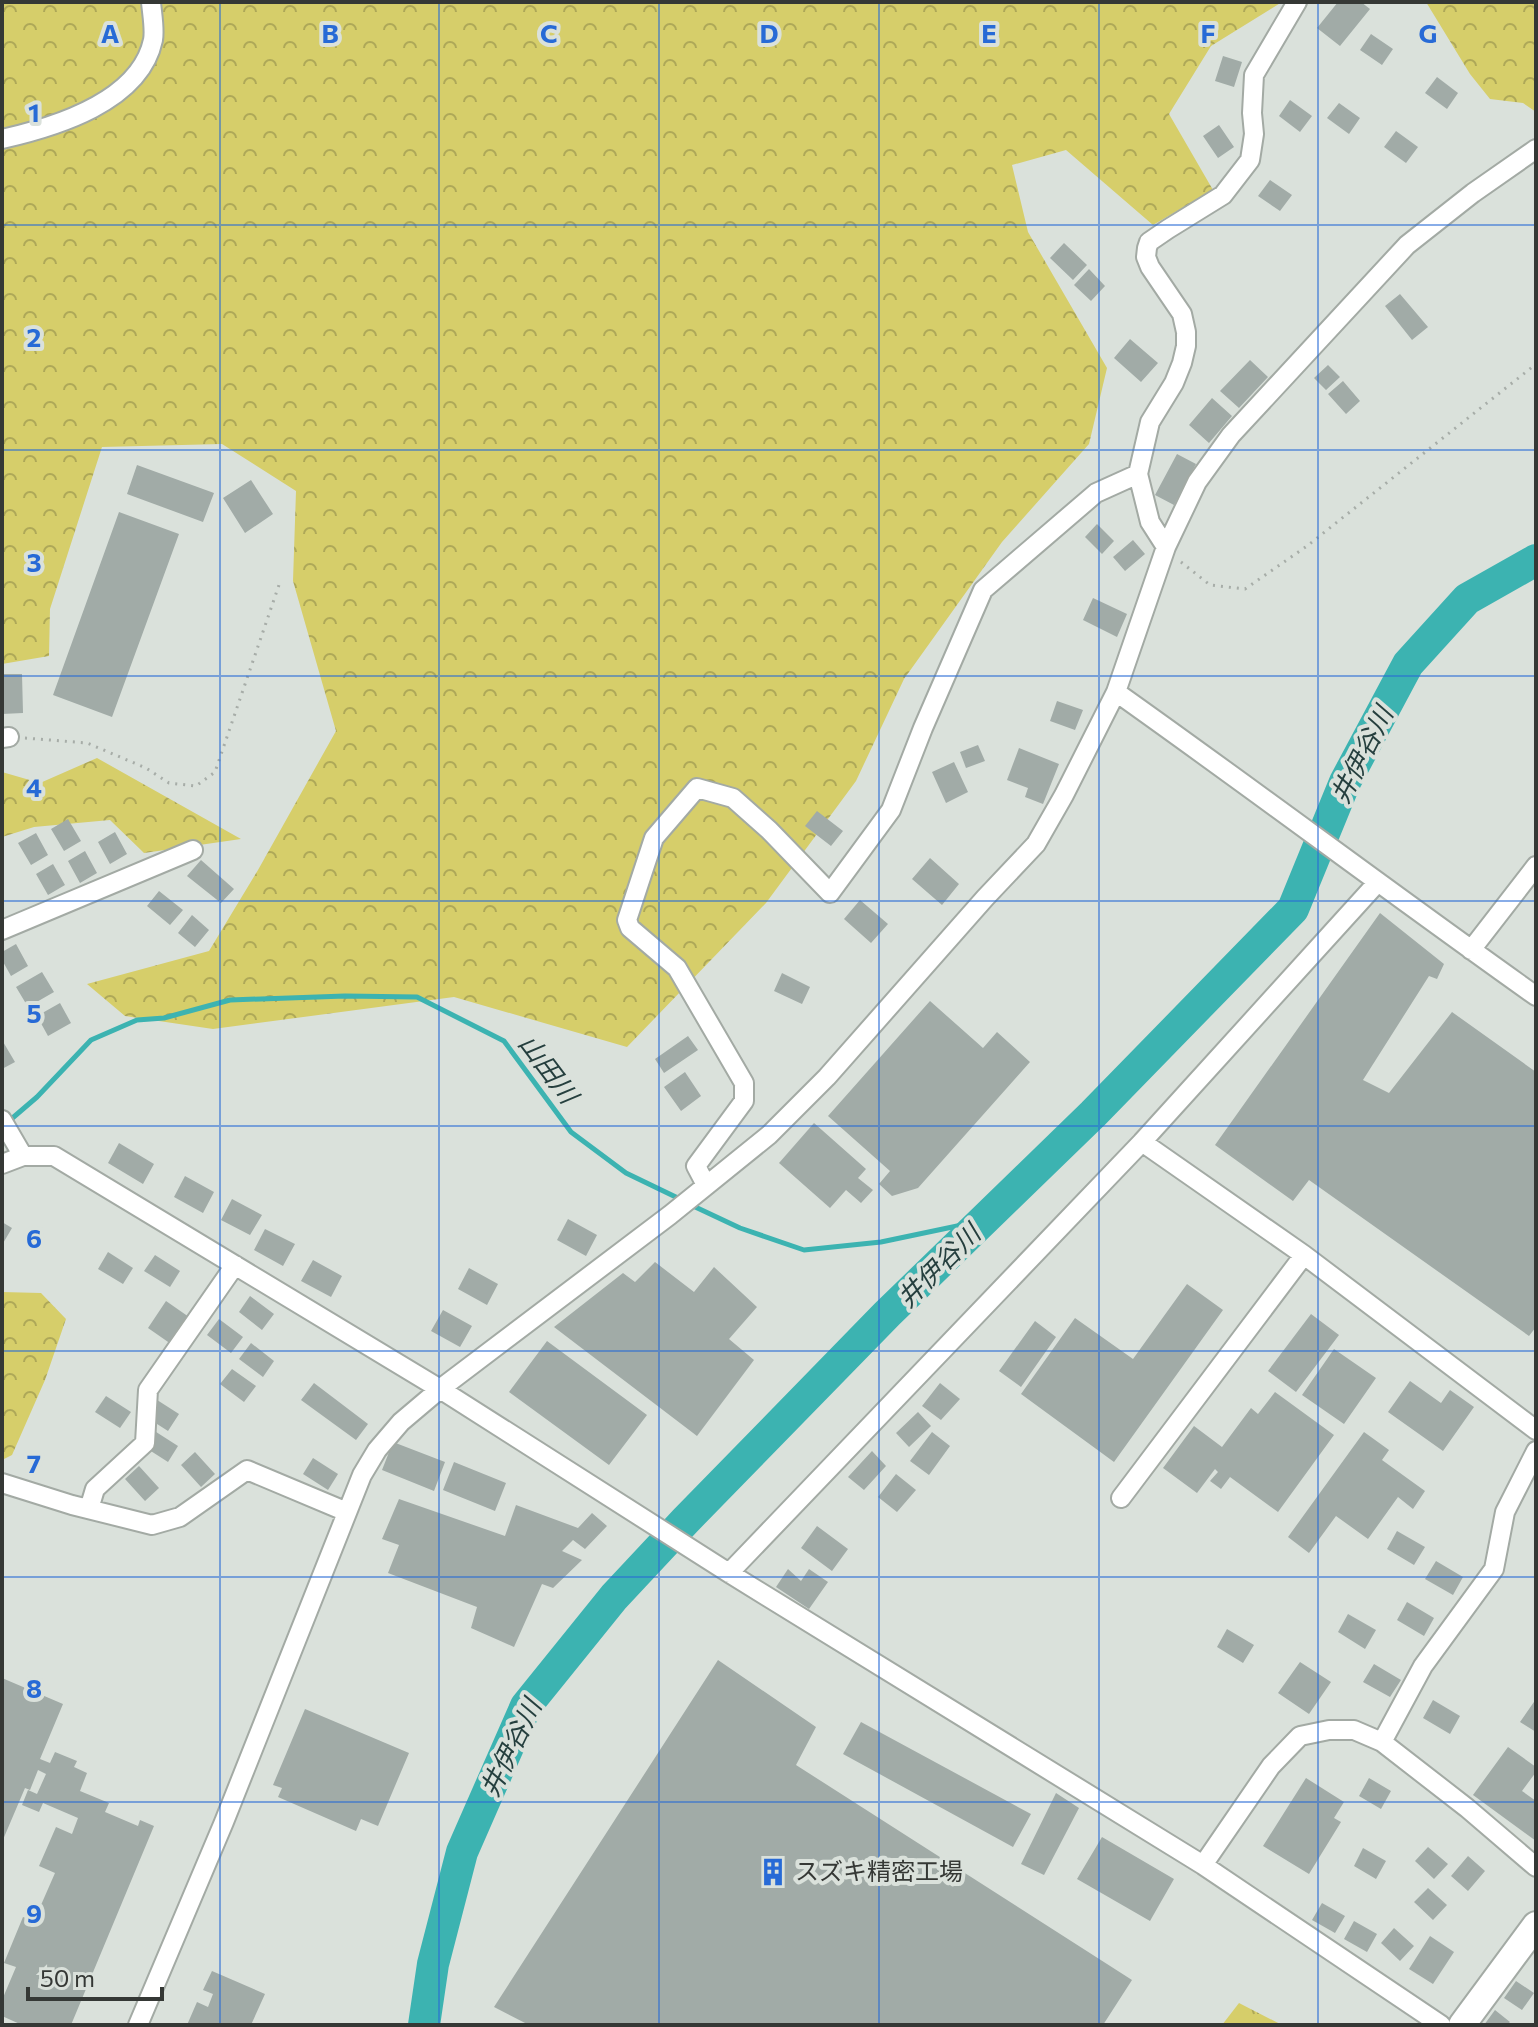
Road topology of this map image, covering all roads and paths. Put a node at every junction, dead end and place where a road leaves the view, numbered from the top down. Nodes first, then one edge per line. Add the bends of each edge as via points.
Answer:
1 (151, 2) edge
2 (1297, 2) edge
3 (2, 139) edge
4 (1536, 149) edge
5 (1536, 364) edge
6 (1138, 474) junction
7 (1166, 547) junction
8 (280, 582) dead end
9 (1116, 692) junction
10 (6, 737) edge
11 (193, 850) dead end
12 (1536, 866) edge
13 (1370, 877) junction
14 (5, 922) edge
15 (1471, 950) junction
16 (1536, 996) edge
17 (2, 1120) edge
18 (1142, 1142) junction
19 (20, 1151) junction
20 (2, 1164) edge
21 (702, 1188) junction
22 (1304, 1255) junction
23 (235, 1265) junction
24 (440, 1389) junction
25 (1536, 1430) edge
26 (1536, 1451) edge
27 (2, 1483) edge
28 (1121, 1498) dead end
29 (89, 1509) junction
30 (347, 1512) junction
31 (729, 1573) junction
32 (1382, 1742) junction
33 (1203, 1865) junction
34 (1536, 1867) edge
35 (1536, 1925) edge
36 (138, 2025) edge
37 (1441, 2025) edge
38 (1462, 2025) edge

1 - 3 street via 153,40 138,73 98,107 43,130
2 - 6 street via 1254,75 1250,160 1223,195 1149,242 1146,257 1182,314 1186,346 1174,383 1150,422
4 - 7 street via 1407,245 1231,435 1197,482
5 - 7 path via 1245,589 1210,585
6 - 7 street via 1150,522
6 - 21 street via 1096,493 983,590 891,810 830,893 733,798 697,788 654,838 627,920 677,968 744,1083 744,1101 696,1166
7 - 9 street
8 - 10 path via 215,772 196,786 169,783 87,743
9 - 13 street
9 - 21 street via 1036,844 827,1077 769,1135
11 - 14 street
12 - 15 street
13 - 15 street
13 - 18 street
15 - 16 street
17 - 19 street
18 - 22 street
18 - 31 street
19 - 20 street
19 - 23 street via 54,1156
21 - 24 street
22 - 25 street
22 - 28 street
23 - 24 street
23 - 29 street via 148,1390 145,1443 95,1489
24 - 30 street via 377,1450
24 - 31 street
26 - 32 street via 1505,1512 1494,1569 1423,1666
27 - 29 street
29 - 30 street via 152,1525 180,1517 247,1470
30 - 36 street
31 - 33 street
32 - 33 street via 1354,1730 1300,1736 1271,1766
32 - 34 street
33 - 37 street
35 - 38 highway

